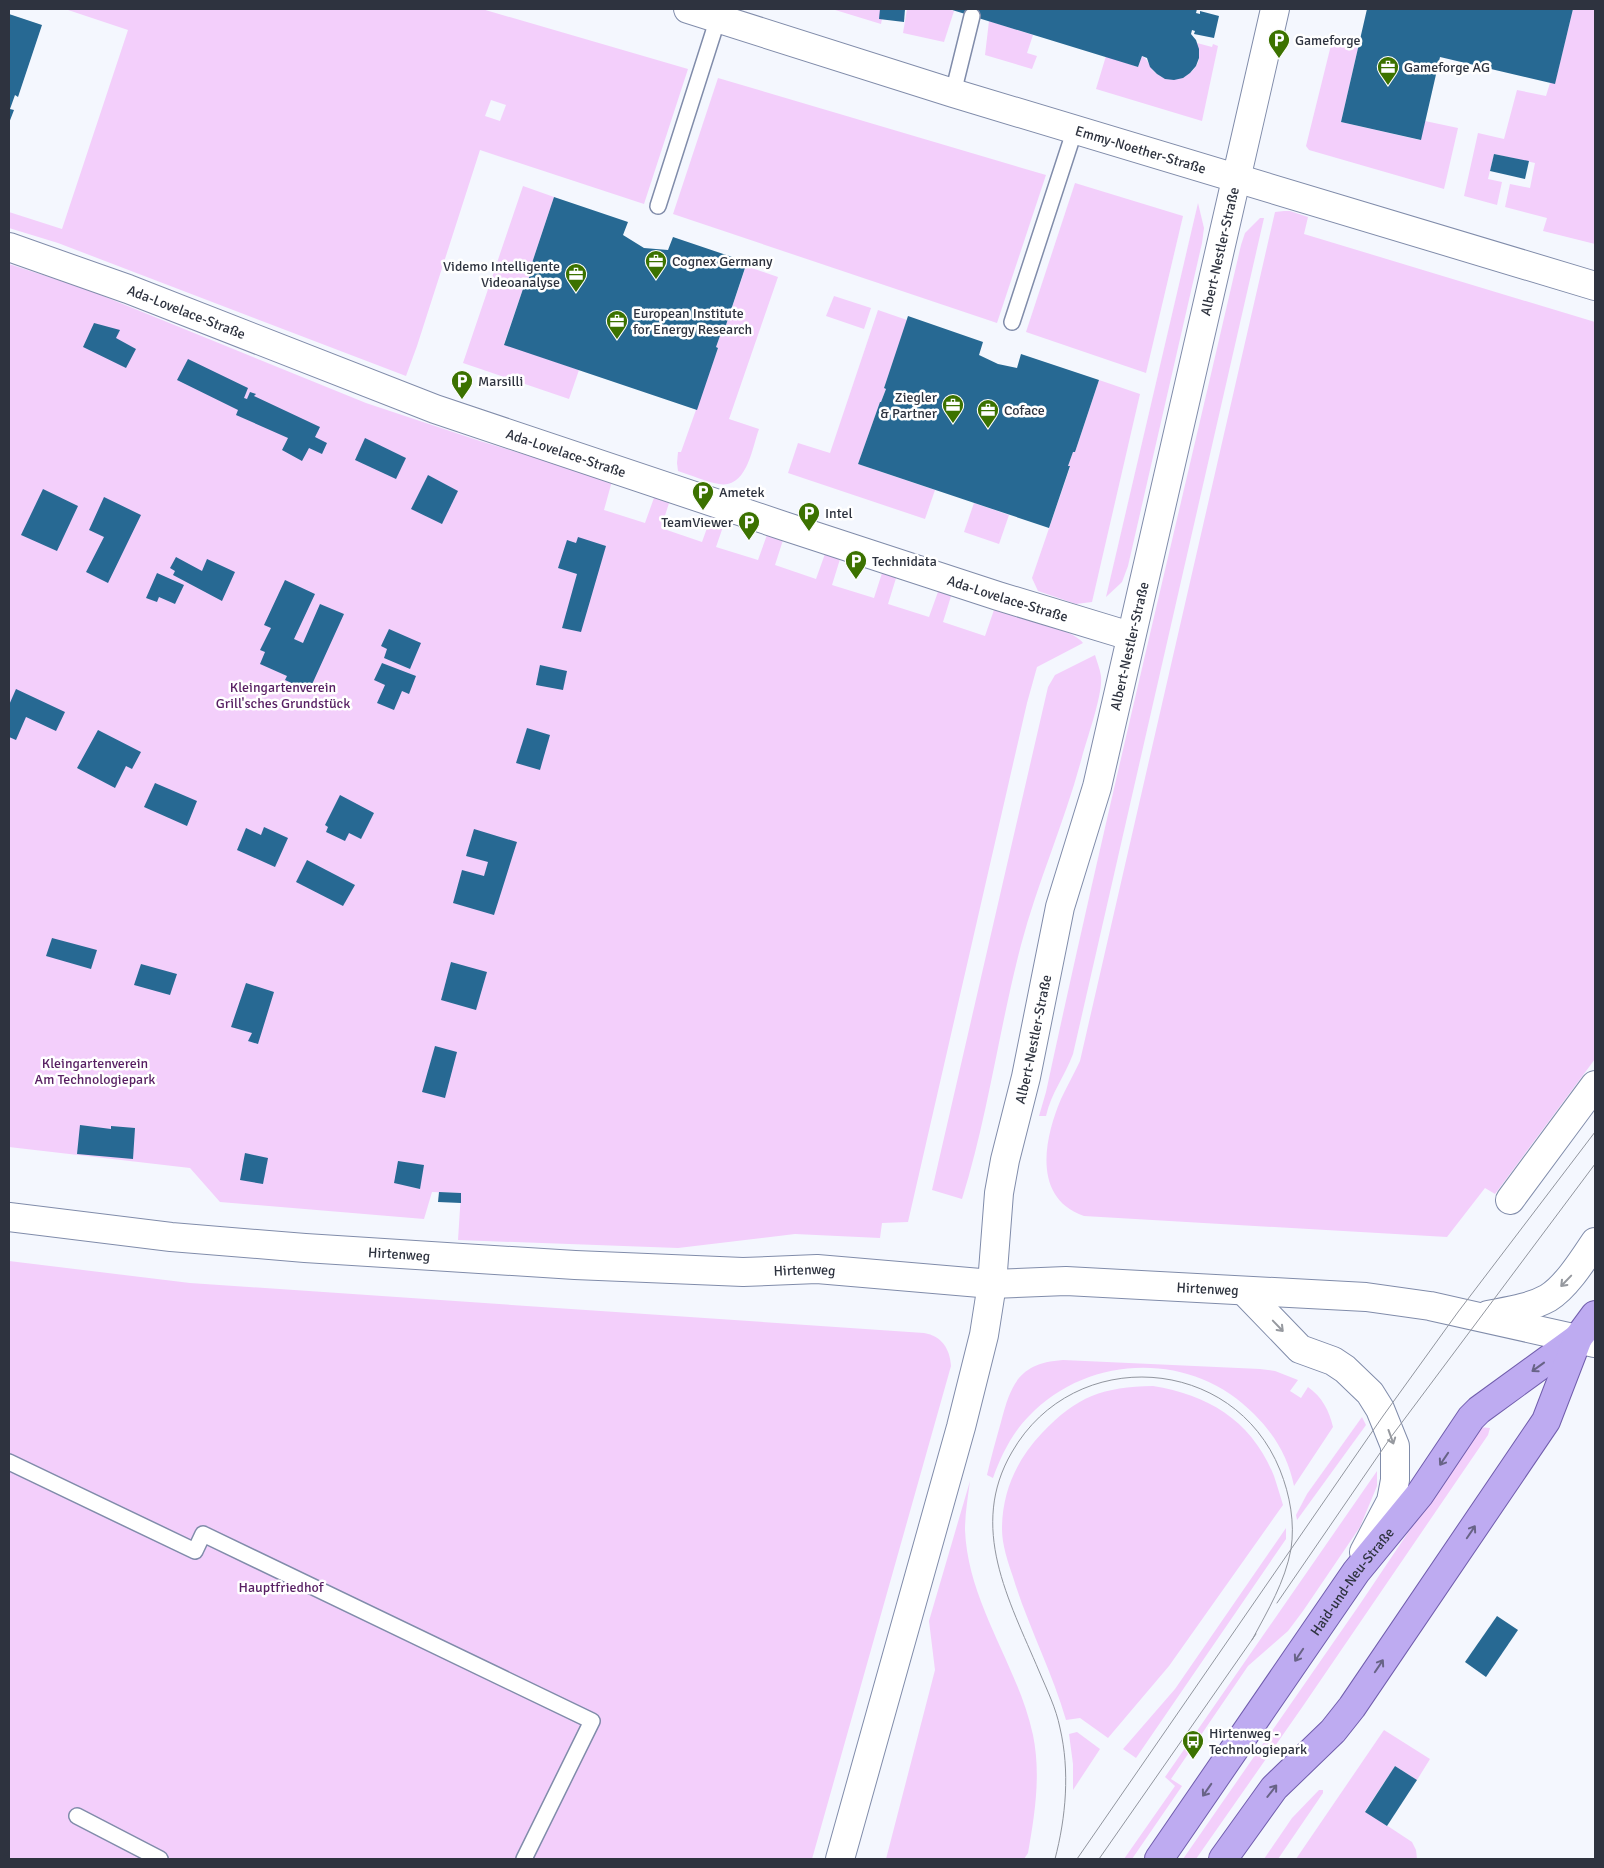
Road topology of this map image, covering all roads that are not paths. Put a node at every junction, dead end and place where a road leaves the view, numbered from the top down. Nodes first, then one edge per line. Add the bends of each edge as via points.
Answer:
1 (688, 9) edge
2 (1275, 9) edge
3 (972, 16) dead end
4 (718, 18) junction
5 (953, 93) junction
6 (1075, 130) junction
7 (1236, 177) junction
8 (658, 206) dead end
9 (9, 247) edge
10 (1595, 286) edge
11 (1012, 322) dead end
12 (1130, 636) junction
13 (1595, 1085) edge
14 (1510, 1200) dead end
15 (9, 1217) edge
16 (1595, 1242) edge
17 (992, 1284) junction
18 (1244, 1291) junction
19 (1595, 1315) edge
20 (1481, 1317) junction
21 (1587, 1340) edge
22 (9, 1462) edge
23 (1356, 1572) junction
24 (77, 1816) dead end
25 (160, 1859) edge
26 (524, 1859) edge
27 (840, 1859) edge
28 (1159, 1859) edge
29 (1223, 1859) edge

1 - 4 street, Emmy-Noether-Straße
2 - 7 street, Albert-Nestler-Straße
3 - 5 lane
4 - 5 street, Emmy-Noether-Straße
4 - 8 lane
5 - 6 street, Emmy-Noether-Straße
6 - 7 street, Emmy-Noether-Straße
6 - 11 lane
7 - 10 street, Emmy-Noether-Straße
7 - 12 street, Albert-Nestler-Straße
9 - 12 street, Ada-Lovelace-Straße via 128,289 435,409 787,527
12 - 17 street, Albert-Nestler-Straße via 1097,787 1060,908 1026,1077 1005,1160 999,1193
13 - 14 street
15 - 17 street, Hirtenweg via 171,1237 305,1248 744,1272 817,1269
16 -> 20 street via 1570,1276 1549,1297 1524,1308
17 - 18 street, Hirtenweg via 1066,1281
17 - 27 street, Albert-Nestler-Straße via 984,1335 961,1427
18 - 20 street, Hirtenweg via 1390,1300
18 -> 23 street via 1300,1349 1333,1361 1357,1380 1375,1400 1395,1446 1391,1501 1367,1544
19 - 21 main road, Haid-und-Neu-Straße
20 - 21 street, Hirtenweg
21 -> 23 main road, Haid-und-Neu-Straße via 1471,1418 1420,1494
29 -> 21 main road, Haid-und-Neu-Straße via 1274,1788 1352,1707 1546,1422
22 - 26 lane via 194,1551 203,1534 592,1721
23 -> 28 main road, Haid-und-Neu-Straße
24 - 25 lane

